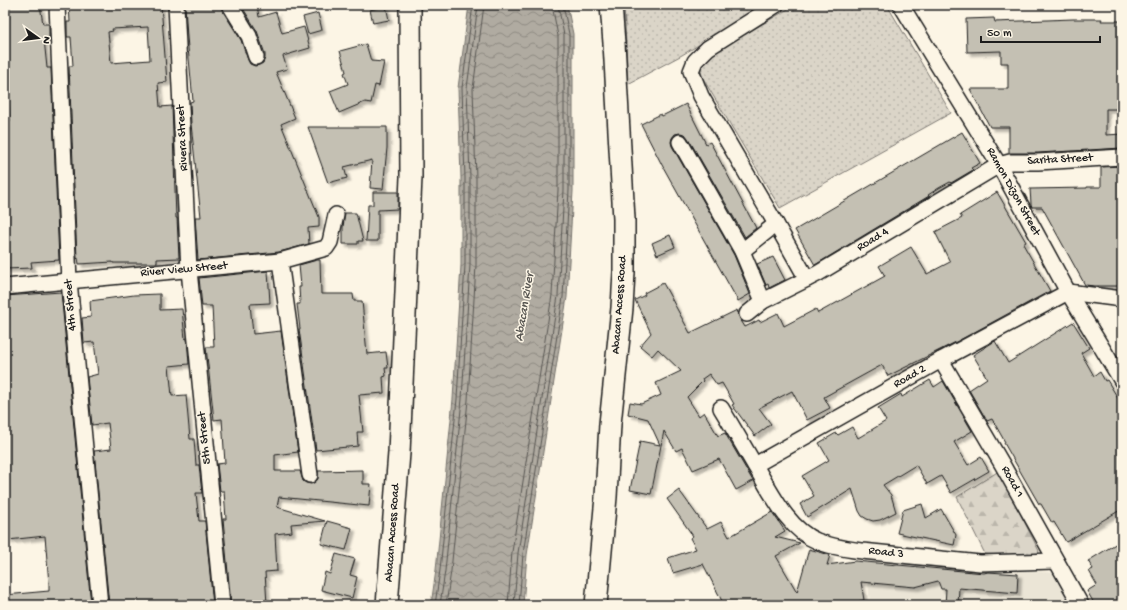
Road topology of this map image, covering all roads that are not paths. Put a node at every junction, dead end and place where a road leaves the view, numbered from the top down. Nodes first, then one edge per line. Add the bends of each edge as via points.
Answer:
1 (57, 5) edge
2 (176, 5) edge
3 (230, 5) edge
4 (410, 5) edge
5 (611, 5) edge
6 (776, 5) edge
7 (901, 5) edge
8 (256, 57) dead end
9 (680, 142) dead end
10 (1122, 157) edge
11 (999, 165) junction
12 (336, 215) dead end
13 (776, 224) junction
14 (742, 251) junction
15 (280, 261) junction
16 (189, 270) junction
17 (807, 279) junction
18 (69, 281) junction
19 (5, 287) edge
20 (1068, 292) junction
21 (1122, 299) edge
22 (763, 301) junction
23 (747, 314) dead end
24 (941, 360) junction
25 (1122, 381) edge
26 (721, 408) dead end
27 (755, 465) junction
28 (310, 475) dead end
29 (1056, 561) junction
30 (100, 605) edge
31 (222, 605) edge
32 (387, 605) edge
33 (596, 605) edge
34 (1081, 605) edge

1 - 18 street, 4th Street
2 - 16 street, Rivera Street
3 - 8 street via 249,36
4 - 32 street, Abacan Access Road via 411,177 399,453
5 - 33 street, Abacan Access Road via 624,220 624,272
6 - 13 street via 708,48 695,61 691,71 701,96
7 - 11 street, Ramon Dizon Street
9 - 14 street
10 - 11 street, Sarita Street via 1010,162
11 - 17 street, Road 4
11 - 20 street, Ramon Dizon Street
12 - 15 street, River View Street via 330,242 326,248
13 - 14 street
13 - 17 street
14 - 22 street
15 - 16 street, River View Street
15 - 28 street
16 - 18 street, River View Street
16 - 31 street, 5th Street
17 - 22 street, Road 4
18 - 19 street, River View Street
18 - 30 street, 4th Street
20 - 21 street
20 - 24 street, Road 2
20 - 25 street, Ramon Dizon Street
22 - 23 street, Road 4
24 - 27 street, Road 2
24 - 29 street, Road 1
26 - 27 street, Road 3
27 - 29 street, Road 3 via 791,521 816,541 862,551 980,563
29 - 34 street, Road 1

